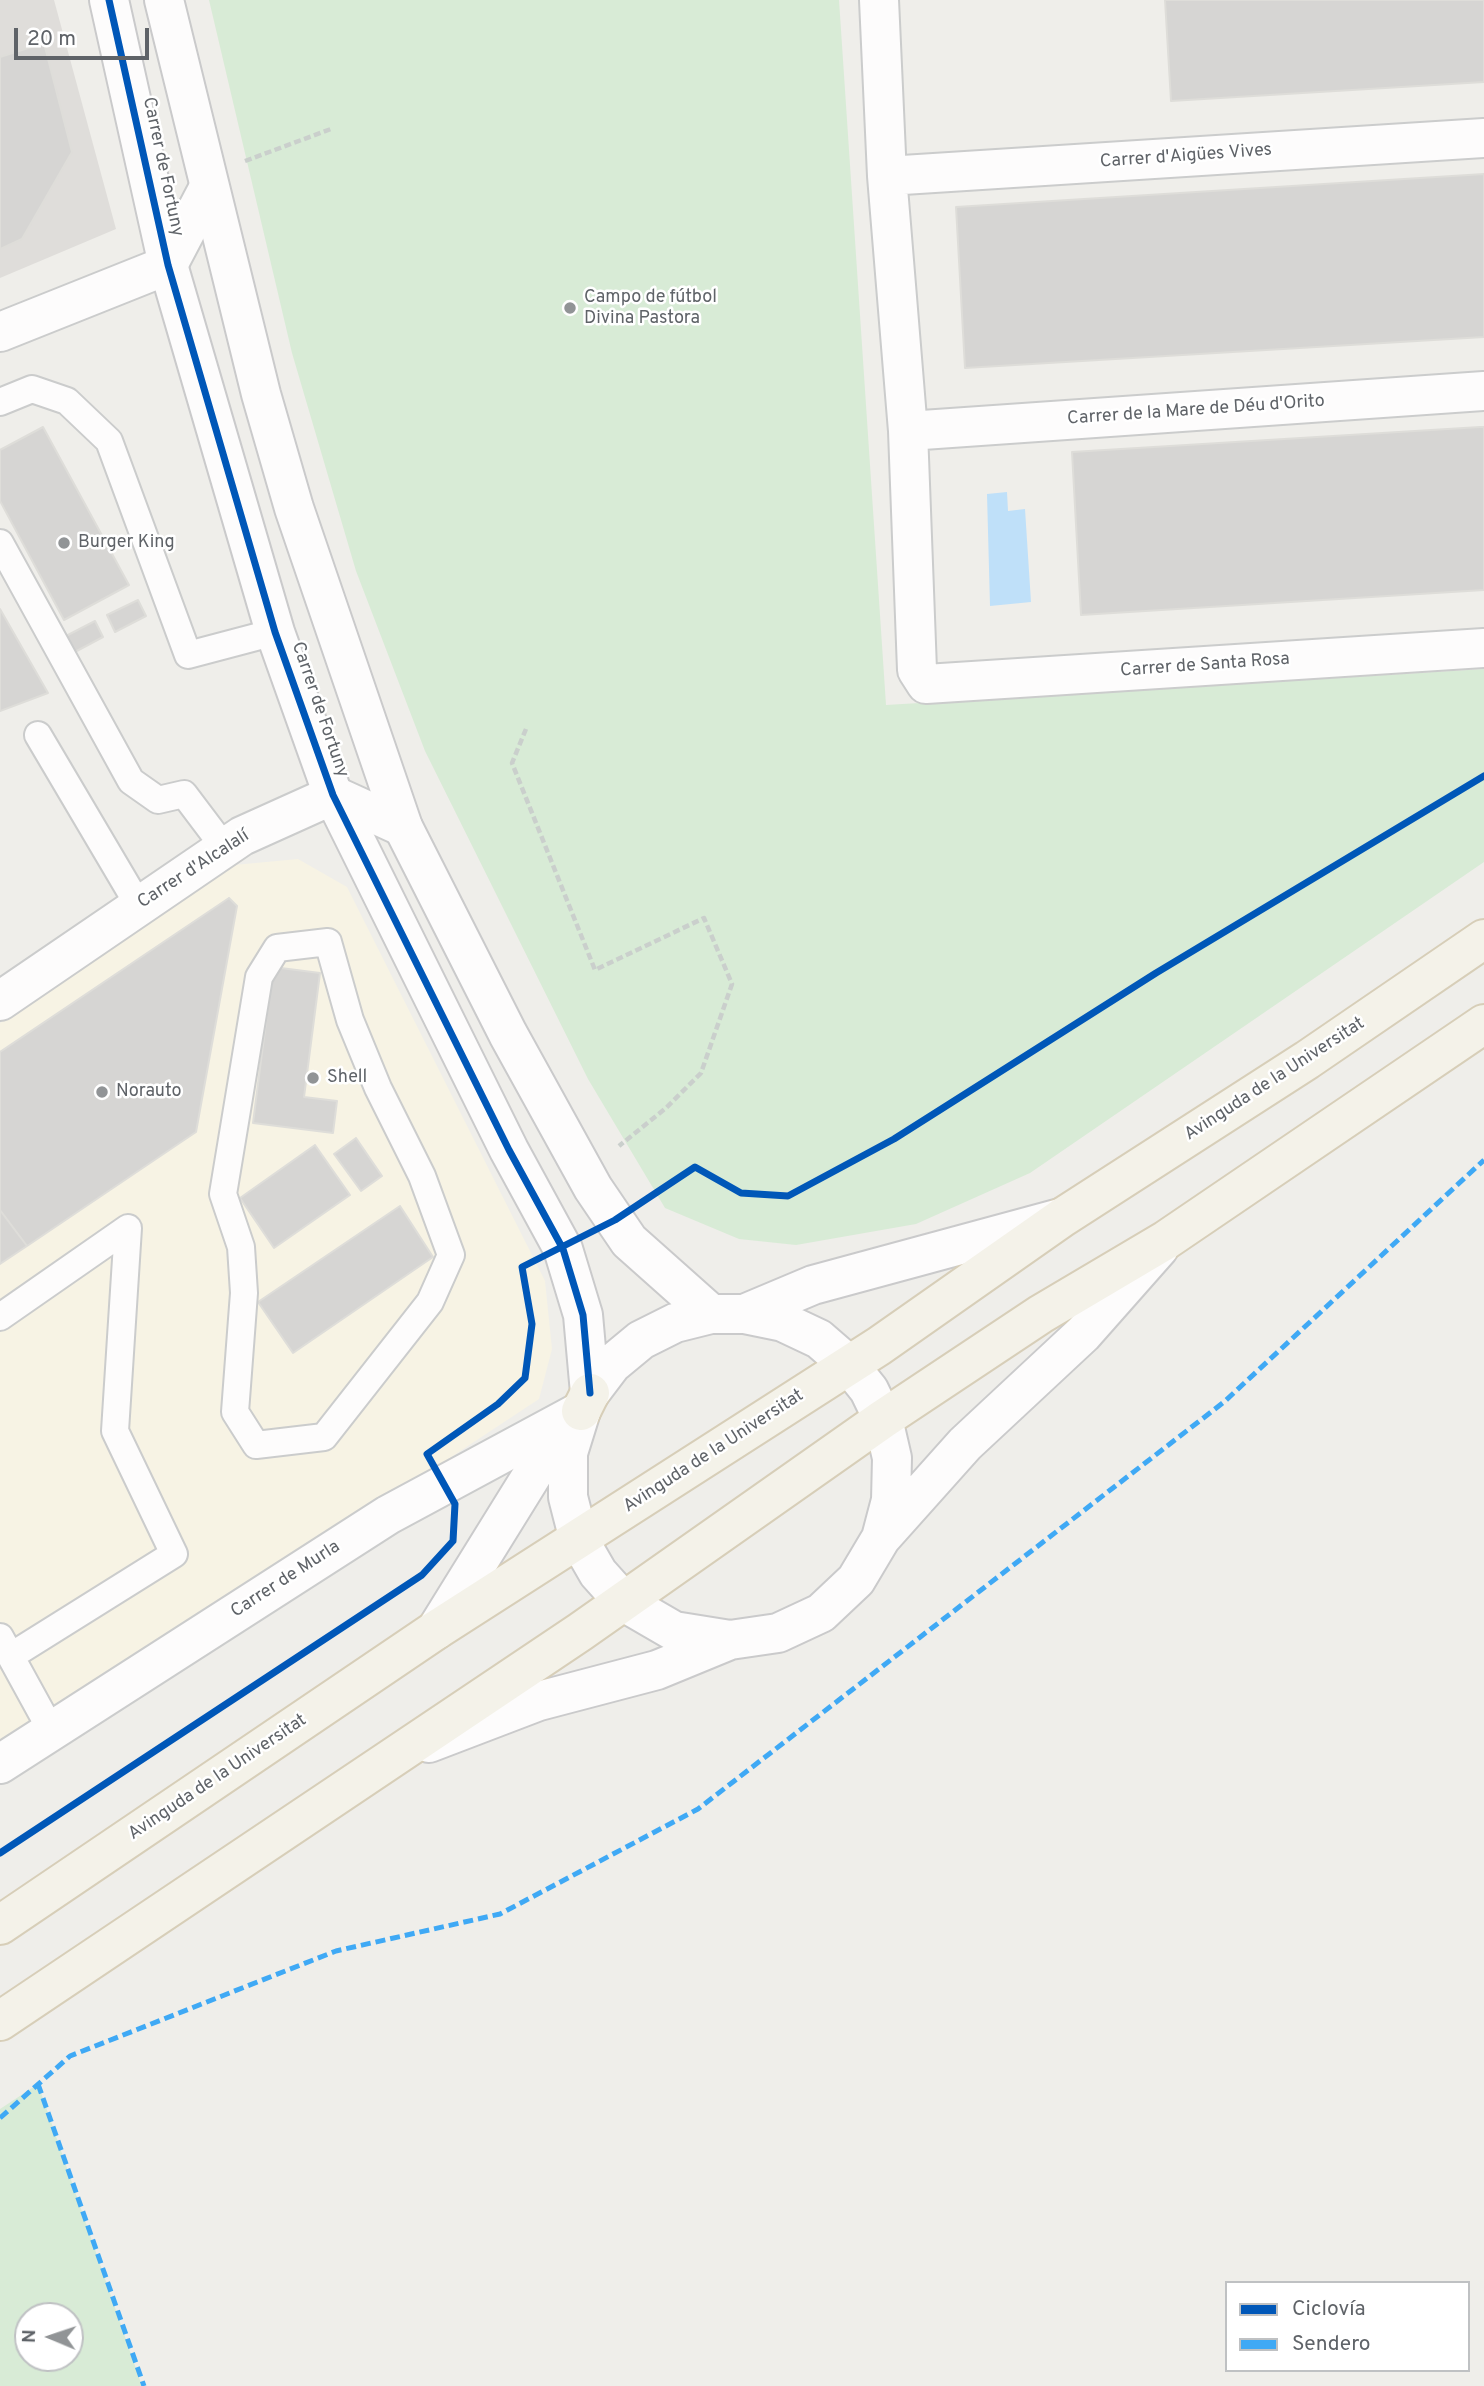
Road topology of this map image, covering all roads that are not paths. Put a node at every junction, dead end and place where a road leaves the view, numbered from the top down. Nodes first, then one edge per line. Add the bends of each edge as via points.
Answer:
1 (109, 0) edge
2 (164, 0) edge
3 (879, 0) edge
4 (1484, 138) edge
5 (887, 176) junction
6 (209, 187) junction
7 (168, 265) junction
8 (0, 332) edge
9 (1484, 391) edge
10 (0, 402) edge
11 (908, 431) junction
12 (0, 543) edge
13 (275, 632) junction
14 (1484, 648) edge
15 (38, 735) dead end
16 (333, 795) junction
17 (403, 827) junction
18 (224, 847) junction
19 (139, 906) junction
20 (1484, 939) edge
21 (0, 1001) edge
22 (1484, 1024) edge
23 (1063, 1217) junction
24 (1166, 1240) junction
25 (727, 1314) junction
26 (0, 1317) edge
27 (849, 1365) junction
28 (585, 1402) junction
29 (883, 1419) junction
30 (324, 1437) joint
31 (881, 1538) junction
32 (579, 1540) junction
33 (624, 1602) junction
34 (436, 1630) junction
35 (730, 1640) junction
36 (5, 1647) edge
37 (51, 1730) junction
38 (5, 1750) edge
39 (394, 1756) junction
40 (0, 1925) edge
41 (0, 2021) edge

1 - 7 street, Carrer de Fortuny
2 - 6 street
3 - 5 street
4 - 5 street, Carrer d'Aigües Vives
5 - 11 street
6 - 7 street
6 - 17 street via 294,508
7 - 8 street
7 - 13 street, Carrer de Fortuny
9 - 11 street, Carrer de la Mare de Déu d'Orito
10 - 13 lane via 32,389 67,401 109,440 188,656
11 - 14 street, Carrer de Santa Rosa via 917,670 926,684
12 - 18 lane via 131,781 158,800 184,794
13 - 16 street, Carrer de Fortuny
15 - 19 lane
16 - 17 street
16 - 18 street, Carrer d'Alcalalí
16 - 28 street, Carrer de Fortuny via 562,1250 583,1315
17 - 25 street via 593,1188 629,1241
18 - 19 street, Carrer d'Alcalalí
19 - 21 street, Carrer d'Alcalalí
20 - 23 main road, Avinguda de la Universitat
22 - 24 main road, Avinguda de la Universitat
23 - 25 street, Avinguda de la Universitat via 813,1284
23 - 27 main road, Avinguda de la Universitat
24 - 29 main road, Avinguda de la Universitat via 1041,1314
24 - 31 street, Avinguda de la Universitat via 1083,1334 965,1444
25 - 27 street, Avinguda de la Universitat via 783,1322 818,1339
25 - 28 street, Avinguda de la Universitat via 675,1322 640,1339 612,1364
26 - 36 lane via 128,1228 115,1431 174,1554
27 - 29 street, Avinguda de la Universitat via 869,1390
27 - 32 main road, Avinguda de la Universitat
28 - 32 street, Avinguda de la Universitat via 568,1453 568,1497
28 - 34 street, Avinguda de la Universitat via 537,1467
28 - 37 street, Carrer de Murla via 388,1515
29 - 31 street, Avinguda de la Universitat via 892,1472 891,1500
29 - 33 main road, Avinguda de la Universitat
30 - 30 lane via 430,1302 451,1255 422,1176 377,1088 350,1020 328,942 277,948 259,977 223,1194 241,1247 244,1293 235,1412 256,1444
31 - 35 street, Avinguda de la Universitat via 856,1580 821,1612 778,1633
32 - 33 street, Avinguda de la Universitat via 598,1573
32 - 34 main road, Avinguda de la Universitat
33 - 35 street, Avinguda de la Universitat via 674,1631
33 - 39 main road, Avinguda de la Universitat
34 - 40 main road, Avinguda de la Universitat
35 - 39 street, Avinguda de la Universitat via 657,1670 539,1701
36 - 37 lane
37 - 38 street, Carrer de Murla
39 - 41 main road, Avinguda de la Universitat

